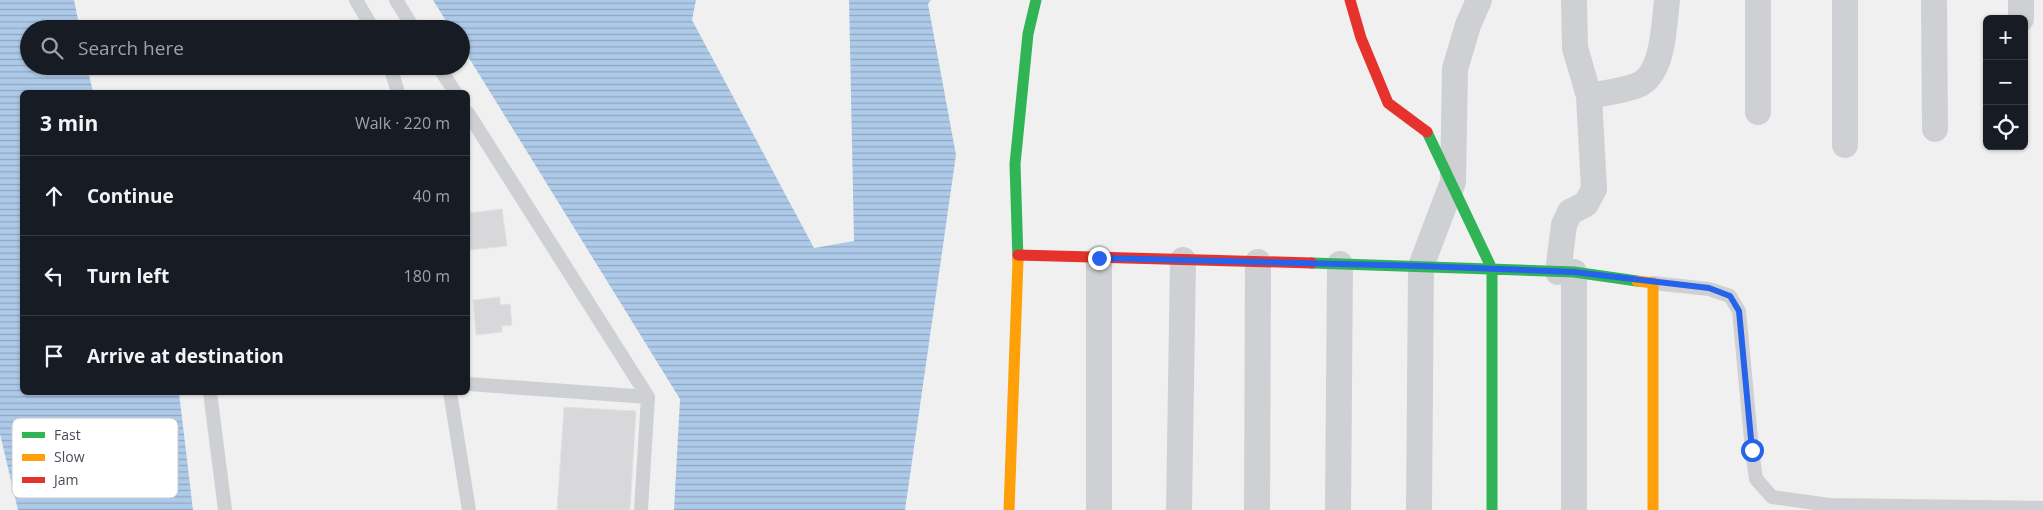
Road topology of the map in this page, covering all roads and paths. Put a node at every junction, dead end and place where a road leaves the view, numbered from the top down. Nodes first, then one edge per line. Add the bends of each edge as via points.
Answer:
1 (356, 0) edge
2 (396, 0) edge
3 (1036, 0) edge
4 (1350, 0) edge
5 (1478, 0) edge
6 (1574, 0) edge
7 (1666, 0) edge
8 (1758, 0) edge
9 (1844, 0) edge
10 (1934, 0) edge
11 (2021, 0) edge
12 (2021, 15) edge
13 (368, 20) edge
14 (408, 20) edge
15 (393, 75) edge
16 (444, 75) edge
17 (397, 90) edge
18 (454, 90) edge
19 (1589, 96) junction
20 (1758, 112) dead end
21 (470, 116) edge
22 (1935, 129) dead end
23 (1845, 145) dead end
24 (1453, 182) junction
25 (1018, 255) junction
26 (1099, 258) junction
27 (1183, 260) junction
28 (1258, 262) junction
29 (1340, 264) junction
30 (1421, 266) junction
31 (1492, 269) junction
32 (1566, 272) junction
33 (1653, 283) junction
34 (470, 384) edge
35 (210, 395) edge
36 (450, 395) edge
37 (648, 397) junction
38 (2043, 508) edge
39 (225, 510) edge
40 (469, 510) edge
41 (642, 510) edge
42 (1009, 510) edge
43 (1099, 510) edge
44 (1179, 510) edge
45 (1257, 510) edge
46 (1338, 510) edge
47 (1420, 510) edge
48 (1492, 510) edge
49 (1574, 510) edge
50 (1653, 510) edge

1 - 13 lane
2 - 14 lane
3 - 25 street via 1028,34 1015,164
4 - 24 street via 1361,38 1388,103 1429,134
5 - 24 street via 1455,69
6 - 19 street via 1575,48
7 - 19 street via 1656,68 1640,85
8 - 20 street
9 - 23 street
10 - 22 street
11 - 12 street
15 - 17 lane
16 - 18 lane
19 - 32 street via 1594,189 1586,204 1570,212 1564,225
21 - 37 lane
24 - 30 street
24 - 31 street
25 - 26 street
25 - 42 street
26 - 27 street
26 - 43 street
27 - 28 street
27 - 44 street
28 - 29 street
28 - 45 street
29 - 30 street
29 - 46 street
30 - 31 street
30 - 47 street
31 - 32 street
31 - 48 street
32 - 33 street
32 - 49 street
33 - 38 lane via 1709,288 1730,296 1739,311 1756,479 1772,497 1829,505
33 - 50 street
34 - 37 lane
35 - 39 lane
36 - 40 lane
37 - 41 lane

